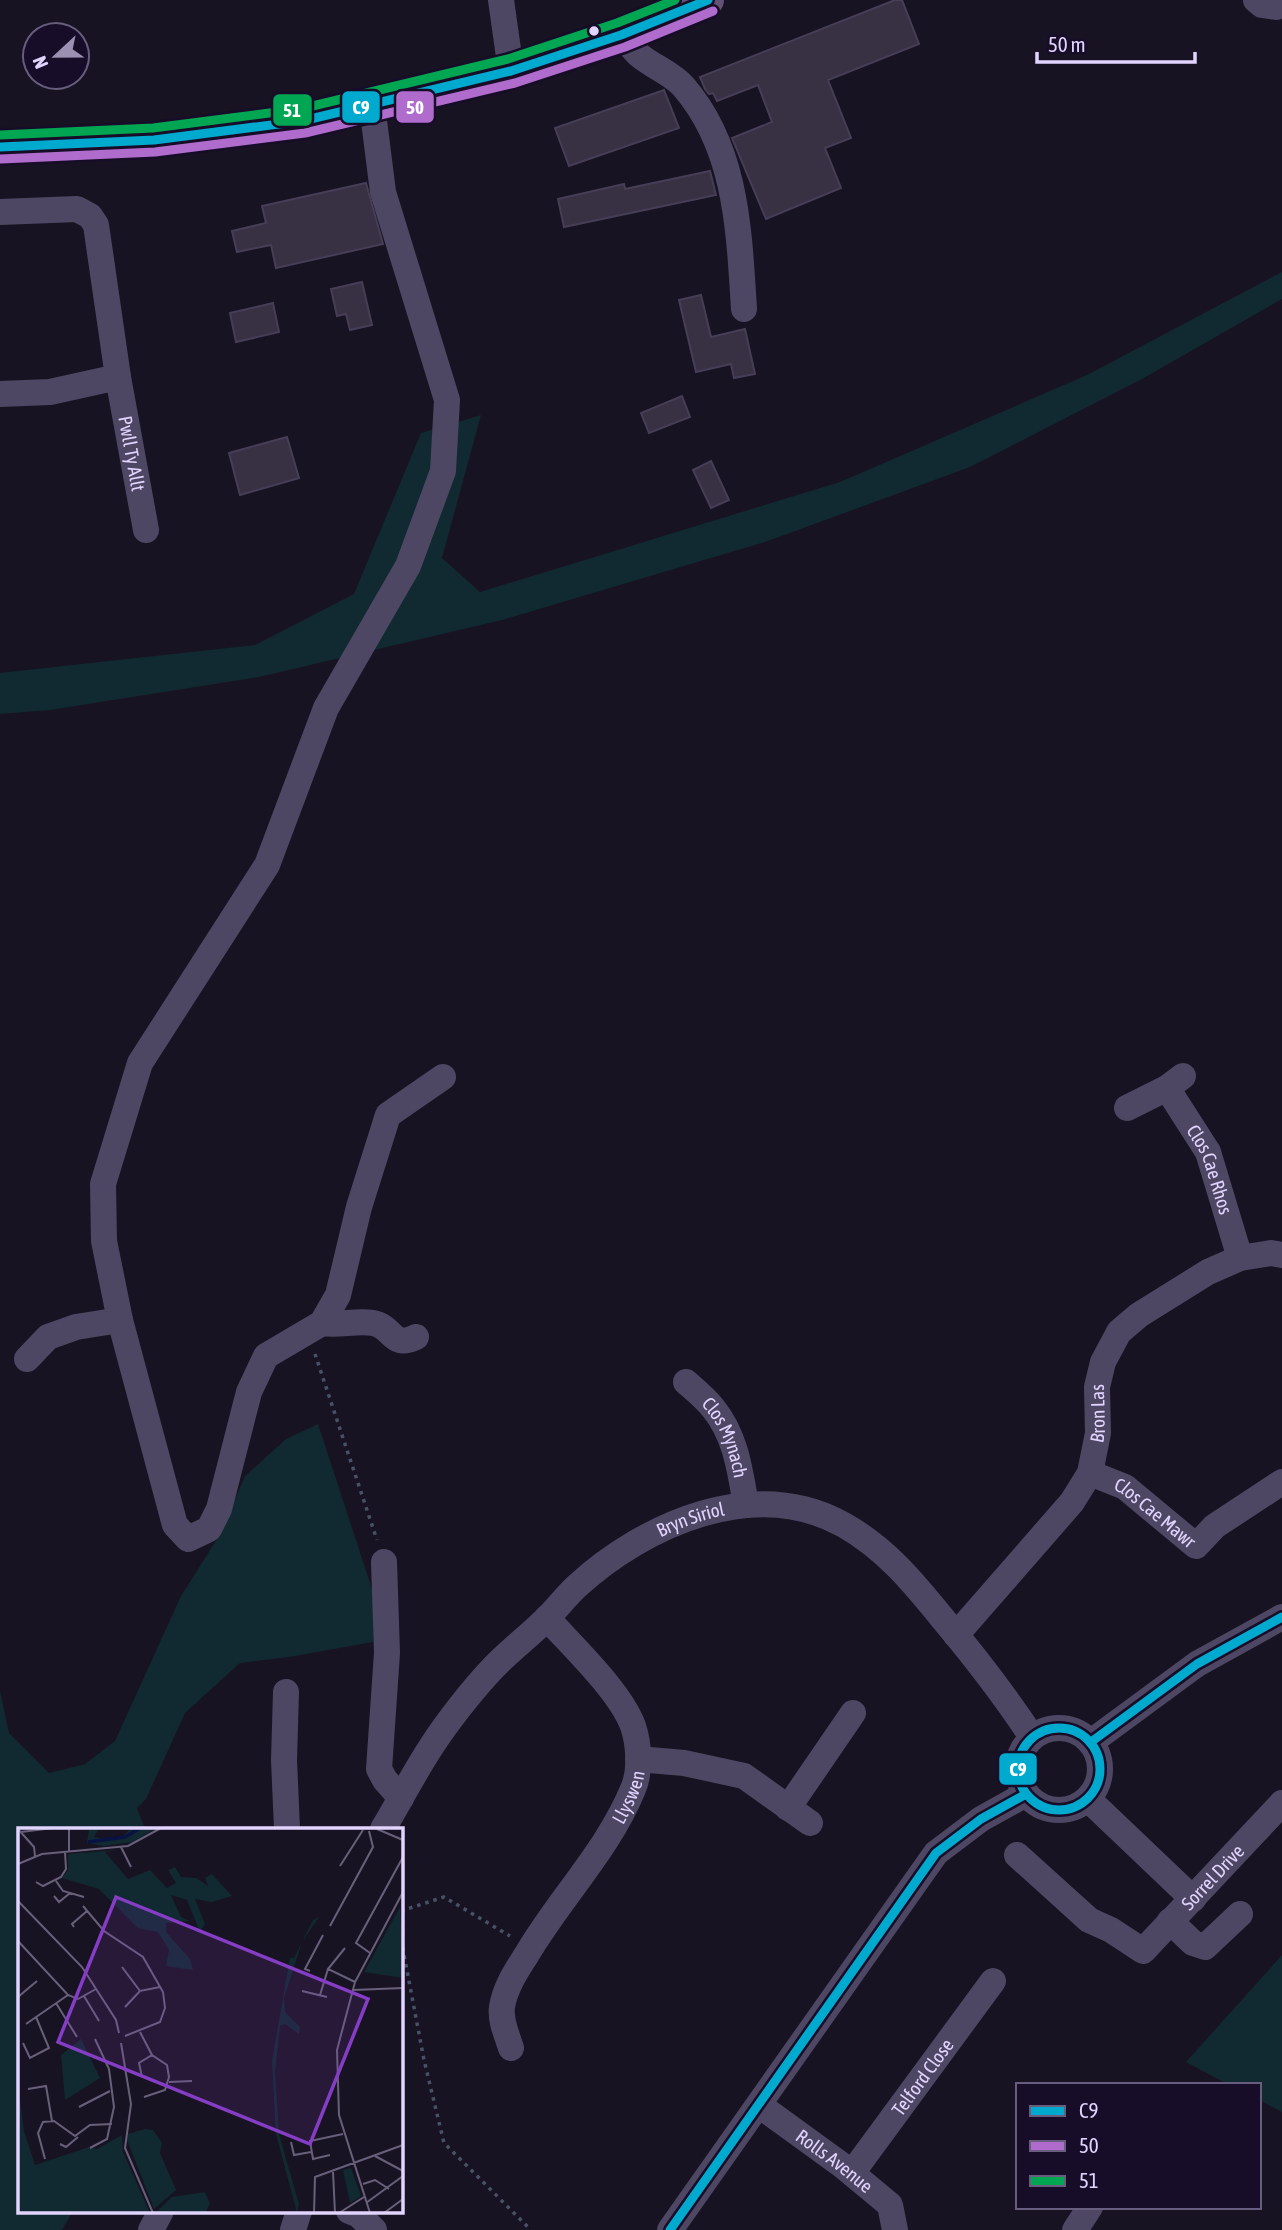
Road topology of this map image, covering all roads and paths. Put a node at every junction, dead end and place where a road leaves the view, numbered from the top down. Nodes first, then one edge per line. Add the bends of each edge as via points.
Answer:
1 (501, 0) edge
2 (708, 0) edge
3 (1256, 0) edge
4 (1282, 4) edge
5 (621, 35) junction
6 (511, 71) junction
7 (372, 105) junction
8 (0, 147) edge
9 (0, 212) edge
10 (744, 309) dead end
11 (118, 377) junction
12 (0, 394) edge
13 (146, 530) dead end
14 (443, 1077) dead end
15 (1127, 1108) dead end
16 (1282, 1255) edge
17 (1240, 1258) junction
18 (120, 1320) junction
19 (316, 1326) junction
20 (416, 1337) dead end
21 (27, 1359) dead end
22 (686, 1381) dead end
23 (1090, 1473) junction
24 (1282, 1482) edge
25 (746, 1505) junction
26 (384, 1562) joint
27 (1282, 1617) edge
28 (547, 1618) junction
29 (956, 1635) junction
30 (286, 1692) dead end
31 (853, 1713) dead end
32 (1032, 1738) junction
33 (1091, 1742) junction
34 (638, 1759) junction
35 (1026, 1794) junction
36 (401, 1798) junction
37 (1088, 1799) junction
38 (1282, 1803) edge
39 (287, 1828) edge
40 (384, 1828) edge
41 (1017, 1855) dead end
42 (1193, 1899) junction
43 (402, 1911) edge
44 (1240, 1914) dead end
45 (1170, 1921) junction
46 (402, 1943) edge
47 (530, 1948) junction
48 (993, 1981) dead end
49 (511, 2048) dead end
50 (759, 2105) junction
51 (852, 2173) junction
52 (1089, 2209) edge
53 (160, 2212) edge
54 (299, 2212) edge
55 (352, 2212) edge
56 (150, 2230) edge
57 (293, 2230) edge
58 (374, 2230) edge
59 (531, 2230) edge
60 (670, 2230) edge
61 (895, 2230) edge
62 (1075, 2230) edge

1 - 6 street
2 - 5 main road
3 - 4 street via 1262,5
5 - 6 main road
5 - 10 street via 638,54 683,86 718,140 738,220
6 - 7 main road
7 - 8 main road via 302,121 154,140
7 - 18 street via 383,192 447,400 443,471 408,566 326,708 267,865 140,1063 103,1184 104,1241
9 - 11 street, Pwll Ty Allt via 77,209 90,216 96,225
11 - 12 street via 50,392
11 - 13 street, Pwll Ty Allt
14 - 19 street via 388,1115 338,1294
15 - 17 street, Clos Cae Rhos via 1175,1082 1208,1152
16 - 17 street, Bron Las
17 - 23 street, Bron Las via 1208,1272 1119,1332 1097,1387 1098,1433
18 - 19 street via 175,1525 188,1539 209,1529 219,1509 249,1392 266,1356
18 - 21 street via 48,1337
19 - 20 street via 371,1322 400,1341
19 - 26 path via 315,1354
22 - 25 street, Clos Mynach via 726,1429 736,1452
23 - 24 street, Clos Cae Mawr via 1125,1487 1196,1546 1215,1526
23 - 29 street, Bron Las via 1072,1502
25 - 28 street, Bryn Siriol via 694,1515 628,1548 576,1586
25 - 29 street, Bryn Siriol via 789,1506 841,1524 878,1547
26 - 36 street via 387,1653 379,1769
27 - 33 street via 1197,1664
28 - 34 street, Llyswen via 614,1692 633,1726
28 - 36 street, Bryn Siriol via 494,1667 432,1745
29 - 32 street, Bryn Siriol via 996,1682
30 - 39 street
31 - 34 street via 799,1815 744,1776
32 - 33 street via 1056,1728 1082,1734
32 - 35 street via 1019,1758 1020,1783
33 - 37 street via 1101,1765 1096,1789
34 - 47 street, Llyswen via 634,1787 609,1836
35 - 37 street via 1049,1809 1063,1811
35 - 50 street via 981,1819 936,1853
36 - 40 street, Bryn Siriol
37 - 42 street
38 - 42 street, Sorrel Drive
41 - 45 street, Sorrel Drive via 1088,1920 1143,1951
42 - 45 street, Sorrel Drive
43 - 47 path via 444,1897
44 - 45 street via 1205,1947 1193,1943
46 - 59 path via 444,2143
47 - 49 street, Llyswen via 514,1974 502,2008
48 - 51 street, Telford Close
50 - 51 street, Rolls Avenue
50 - 60 street
51 - 61 street, Rolls Avenue via 890,2205
52 - 62 street
53 - 56 street
54 - 57 street
55 - 58 street

